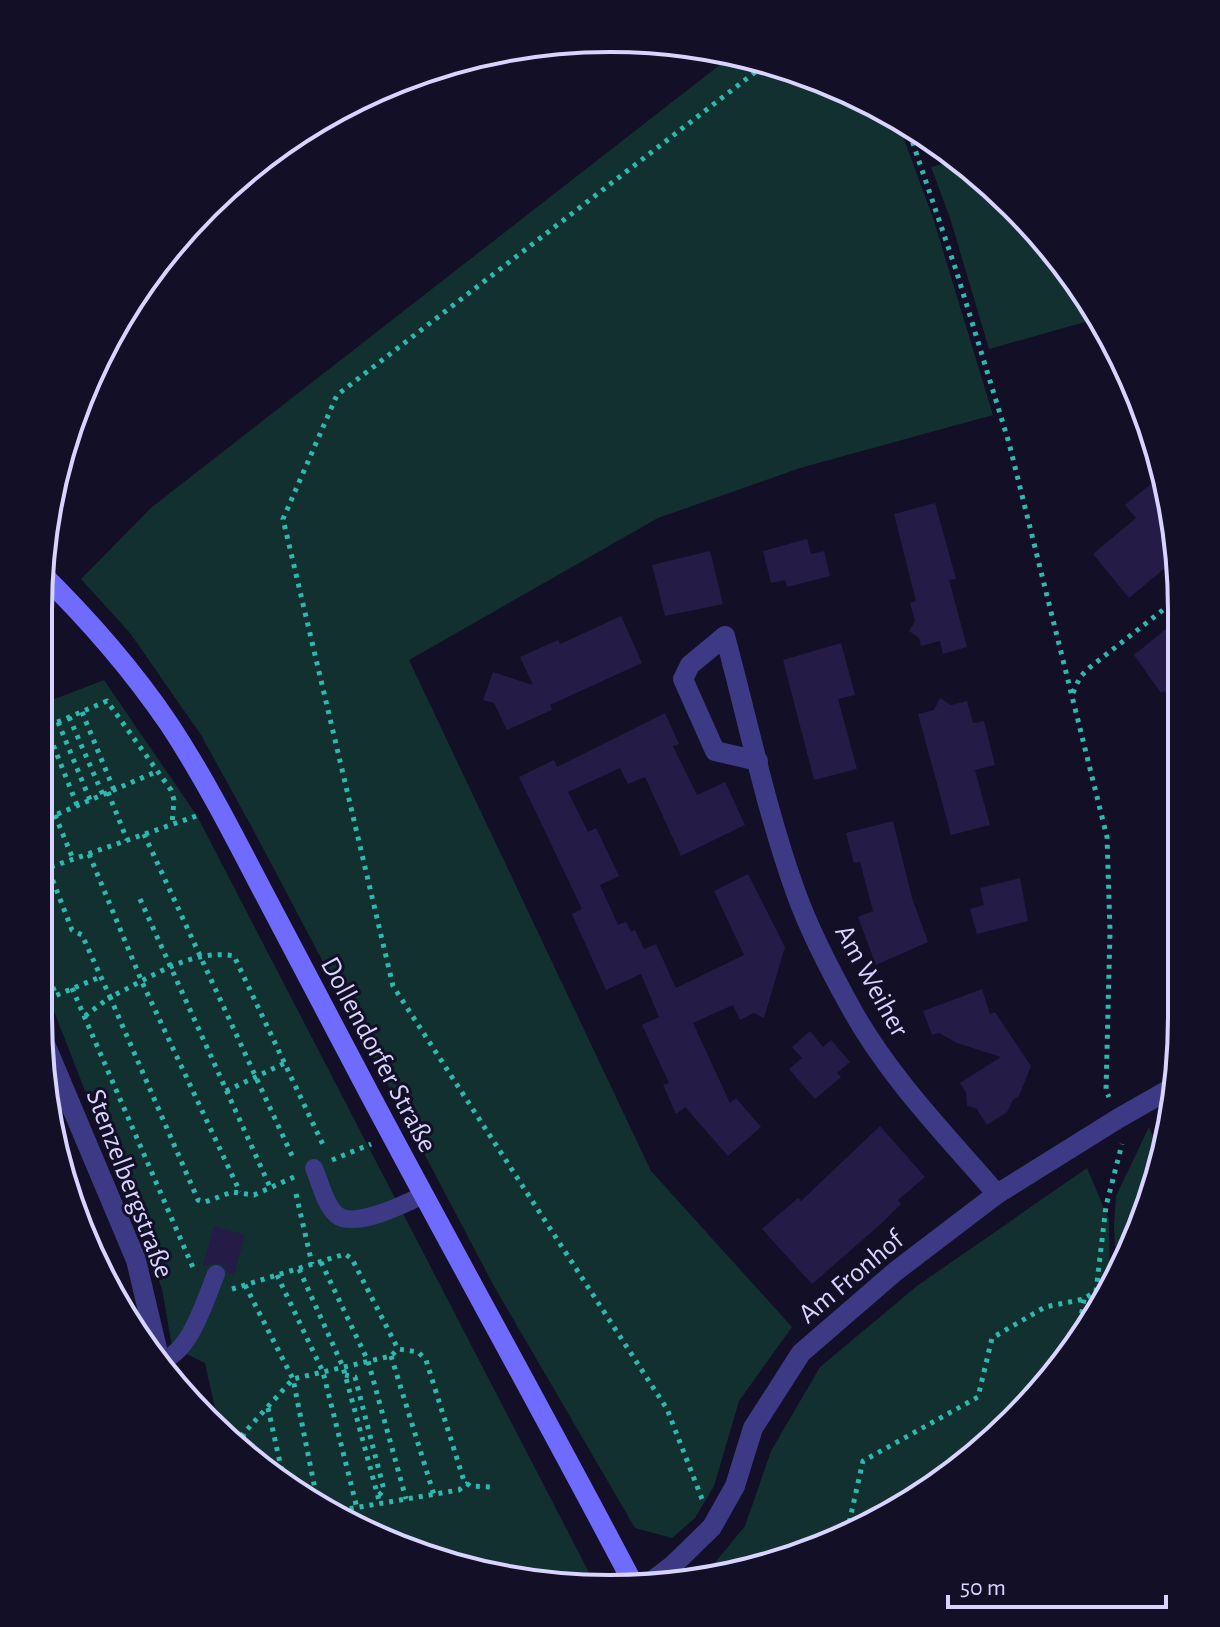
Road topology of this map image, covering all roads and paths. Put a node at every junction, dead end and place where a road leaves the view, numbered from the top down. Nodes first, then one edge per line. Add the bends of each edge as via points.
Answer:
1 (756, 72) edge
2 (912, 141) edge
3 (53, 584) edge
4 (1168, 606) edge
5 (1072, 694) junction
6 (82, 712) junction
7 (69, 717) junction
8 (58, 722) junction
9 (52, 724) edge
10 (52, 742) edge
11 (758, 761) junction
12 (158, 771) junction
13 (108, 792) junction
14 (90, 800) junction
15 (77, 805) junction
16 (219, 807) junction
17 (55, 815) junction
18 (52, 816) edge
19 (172, 824) junction
20 (144, 834) junction
21 (127, 840) junction
22 (89, 854) junction
23 (73, 859) junction
24 (52, 867) edge
25 (52, 878) edge
26 (140, 899) dead end
27 (200, 955) junction
28 (171, 969) junction
29 (100, 977) junction
30 (142, 982) junction
31 (52, 985) edge
32 (72, 988) junction
33 (56, 995) junction
34 (52, 997) edge
35 (110, 997) junction
36 (85, 1016) junction
37 (285, 1063) junction
38 (54, 1066) edge
39 (255, 1076) junction
40 (226, 1091) junction
41 (1162, 1093) edge
42 (1119, 1118) junction
43 (391, 1135) junction
44 (322, 1165) junction
45 (293, 1178) junction
46 (270, 1187) junction
47 (241, 1193) junction
48 (997, 1194) junction
49 (423, 1195) junction
50 (321, 1262) junction
51 (312, 1264) junction
52 (299, 1269) junction
53 (216, 1274) dead end
54 (277, 1275) junction
55 (245, 1285) junction
56 (1096, 1291) joint
57 (205, 1298) junction
58 (1084, 1299) junction
59 (1081, 1315) edge
60 (156, 1341) edge
61 (398, 1349) junction
62 (391, 1356) junction
63 (168, 1358) edge
64 (368, 1361) junction
65 (343, 1367) junction
66 (323, 1372) junction
67 (293, 1379) junction
68 (268, 1407) junction
69 (244, 1438) edge
70 (281, 1468) edge
71 (468, 1483) junction
72 (492, 1487) dead end
73 (315, 1490) edge
74 (434, 1495) junction
75 (406, 1499) junction
76 (379, 1500) junction
77 (357, 1508) junction
78 (348, 1509) edge
79 (850, 1521) edge
80 (712, 1527) junction
81 (664, 1572) edge
82 (628, 1574) edge

1 - 80 path via 337,395 283,519 393,986 667,1409
2 - 5 path via 1009,443
3 - 16 main road, Dollendorfer Straße via 126,666
4 - 5 path via 1089,668
5 - 42 path via 1107,837 1106,1091
6 - 7 path
6 - 12 path via 107,701
6 - 13 path
7 - 8 path
7 - 13 path
8 - 9 path
8 - 14 path
10 - 15 path
11 - 11 street, Am Weiher via 736,678 725,636 690,665 683,679 715,751
11 - 48 street, Am Weiher via 797,895 852,1010 891,1071
12 - 13 path
12 - 19 path via 174,800
13 - 14 path
13 - 21 path
14 - 15 path
15 - 17 path
16 - 19 path
16 - 43 main road, Dollendorfer Straße
17 - 18 path
17 - 23 path
19 - 20 path
20 - 21 path
20 - 27 path
21 - 22 path
22 - 23 path
22 - 30 path
23 - 24 path
25 - 29 path via 72,930 82,935
26 - 28 path
27 - 28 path
27 - 37 path via 234,956
27 - 39 path
28 - 30 path
28 - 40 path
29 - 32 path
29 - 35 path
30 - 35 path
30 - 47 path
31 - 33 path
32 - 33 path
32 - 36 path
33 - 34 path
35 - 36 path
35 - 47 path via 198,1200
36 - 57 path
37 - 39 path
37 - 44 path
38 - 60 street, Stenzelbergstraße via 136,1260
39 - 40 path
39 - 45 path via 300,1174
40 - 46 path
41 - 42 street, Am Fronhof
42 - 48 street, Am Fronhof
42 - 56 path via 1123,1139 1106,1206
43 - 44 path
43 - 49 main road, Dollendorfer Straße
44 - 49 lane via 331,1208 340,1217 351,1220 396,1209
45 - 46 path
45 - 51 path
46 - 47 path via 254,1195
48 - 80 street, Am Fronhof via 801,1353 753,1428 735,1486
49 - 82 main road, Dollendorfer Straße
50 - 51 path
50 - 61 path via 345,1254 352,1259
50 - 64 path
51 - 52 path
52 - 54 path
52 - 65 path
53 - 57 lane
54 - 55 path
54 - 66 path
55 - 57 path
55 - 67 path
56 - 58 path
57 - 63 lane via 183,1348
58 - 59 path
58 - 79 path via 1045,1307 992,1338 978,1397 863,1461
61 - 62 path
61 - 71 path via 418,1352 426,1360
62 - 64 path
62 - 74 path
64 - 65 path
64 - 75 path
65 - 66 path
65 - 76 path via 345,1375 355,1377 384,1490
66 - 67 path
66 - 77 path
67 - 68 path
67 - 73 path
68 - 69 path
68 - 70 path
71 - 72 path
71 - 74 path
74 - 75 path
75 - 76 path
76 - 77 path
77 - 78 path
80 - 81 street, Am Fronhof

